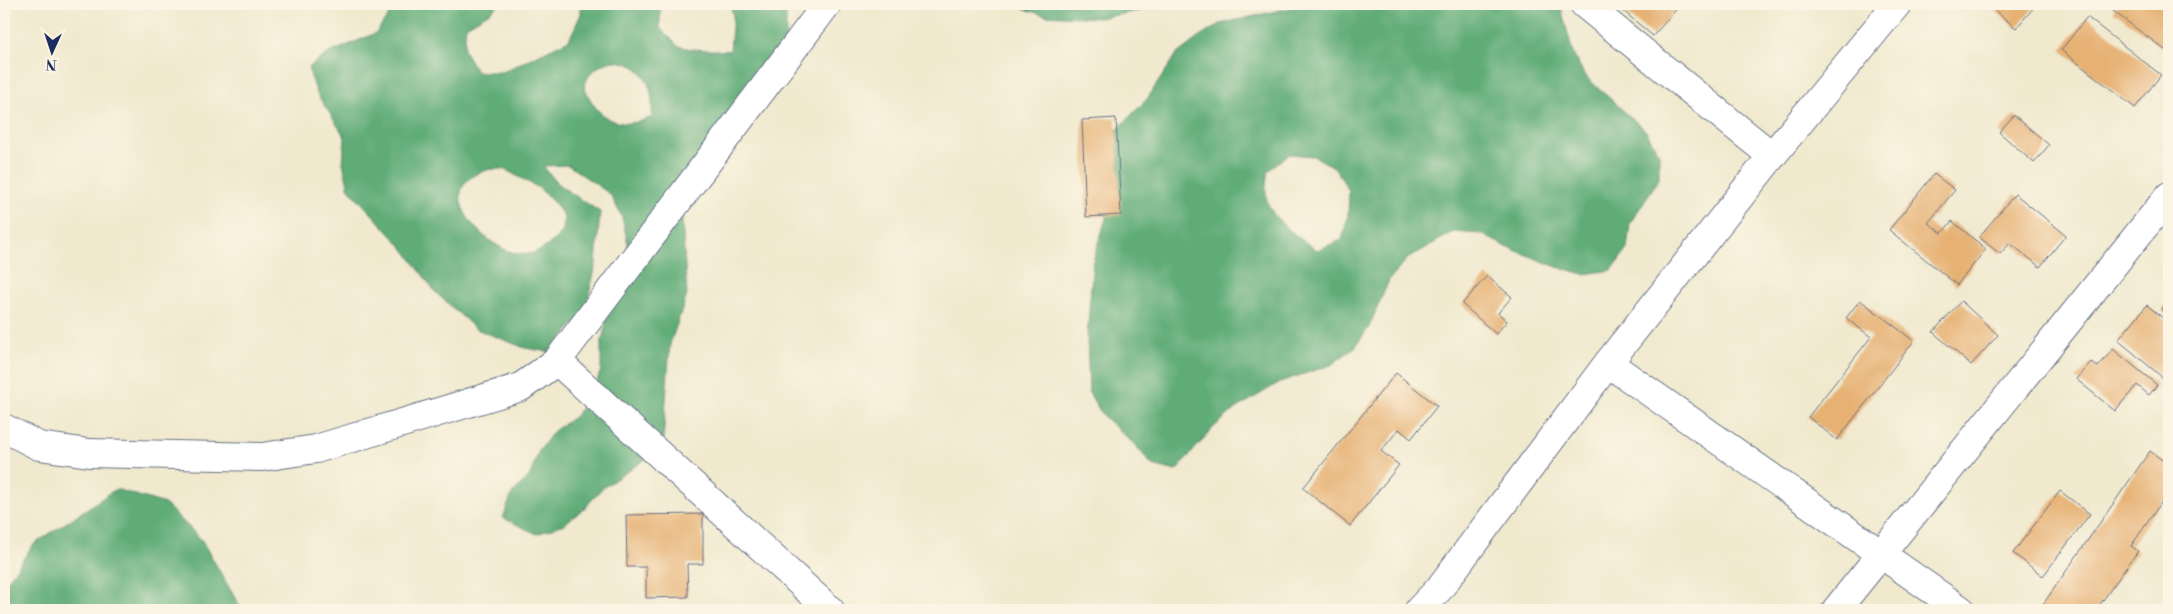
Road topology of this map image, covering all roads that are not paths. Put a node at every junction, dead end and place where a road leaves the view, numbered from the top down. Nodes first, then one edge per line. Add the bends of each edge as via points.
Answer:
1 (827, 4) edge
2 (1584, 4) edge
3 (1897, 4) edge
4 (1772, 156) junction
5 (2169, 196) edge
6 (556, 361) junction
7 (1608, 363) junction
8 (4, 428) edge
9 (1882, 554) junction
10 (1929, 588) junction
11 (830, 610) edge
12 (1419, 610) edge
13 (1836, 610) edge
14 (1945, 610) edge
15 (1961, 610) edge

1 - 6 street
2 - 4 street
3 - 4 street
4 - 7 street
5 - 9 street
6 - 8 street via 521,388 316,449 262,457 89,453 39,446
6 - 11 street
7 - 9 street
7 - 12 street via 1439,590
9 - 10 street
9 - 13 street
10 - 14 street
10 - 15 street

